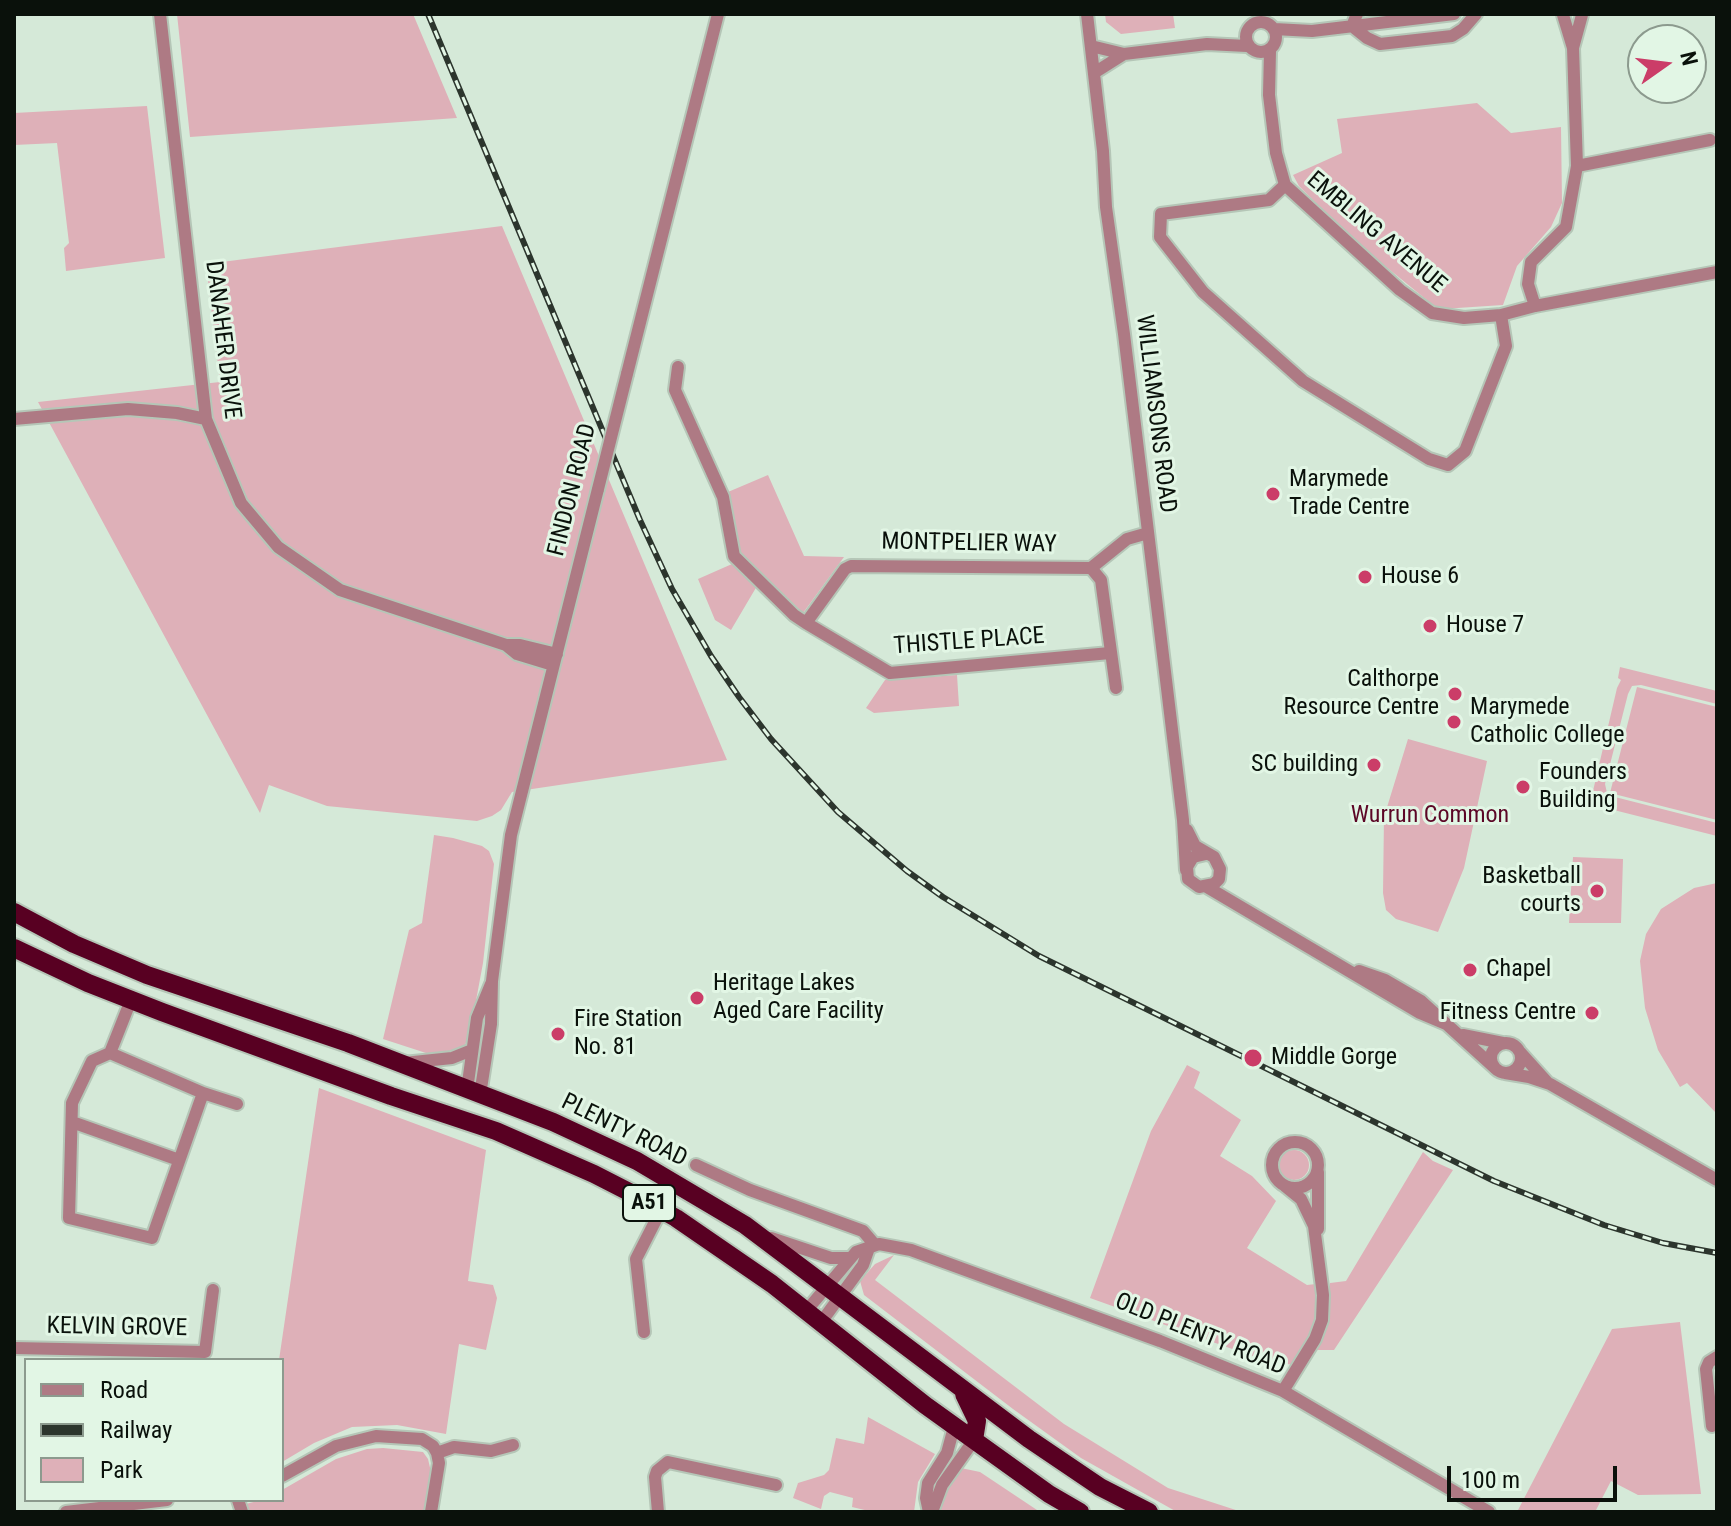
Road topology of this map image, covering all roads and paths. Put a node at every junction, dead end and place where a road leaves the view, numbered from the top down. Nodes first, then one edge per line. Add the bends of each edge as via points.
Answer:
1 (160, 14) edge
2 (718, 14) edge
3 (1087, 14) edge
4 (1454, 14) edge
5 (1476, 14) edge
6 (1562, 14) edge
7 (1582, 15) edge
8 (1355, 20) edge
9 (1269, 22) edge
10 (1250, 23) edge
11 (1312, 31) junction
12 (1207, 44) junction
13 (1091, 46) junction
14 (1272, 48) junction
15 (1573, 48) junction
16 (1251, 49) junction
17 (1124, 54) junction
18 (1094, 73) junction
19 (1269, 95) junction
20 (1710, 140) dead end
21 (1577, 166) junction
22 (1285, 185) junction
23 (1717, 272) edge
24 (1535, 306) junction
25 (1501, 315) junction
26 (678, 367) dead end
27 (14, 419) edge
28 (206, 419) junction
29 (1148, 533) junction
30 (1091, 568) junction
31 (806, 623) junction
32 (1110, 653) junction
33 (555, 660) junction
34 (1116, 688) dead end
35 (1183, 820) junction
36 (1206, 854) junction
37 (1186, 870) junction
38 (1220, 871) junction
39 (1207, 887) junction
40 (1245, 911) junction
41 (14, 912) edge
42 (14, 948) edge
43 (1342, 965) junction
44 (492, 981) junction
45 (131, 1000) junction
46 (1442, 1022) junction
47 (1460, 1034) junction
48 (1503, 1043) junction
49 (472, 1050) junction
50 (1520, 1052) junction
51 (110, 1053) junction
52 (397, 1063) junction
53 (1500, 1070) junction
54 (1550, 1084) junction
55 (474, 1092) junction
56 (203, 1093) junction
57 (237, 1104) dead end
58 (467, 1121) junction
59 (72, 1122) junction
60 (179, 1160) junction
61 (696, 1165) dead end
62 (1318, 1166) junction
63 (1717, 1180) edge
64 (1285, 1186) junction
65 (661, 1210) junction
66 (755, 1233) junction
67 (1317, 1237) junction
68 (872, 1246) junction
69 (848, 1258) junction
70 (213, 1290) dead end
71 (833, 1290) junction
72 (814, 1316) junction
73 (644, 1332) dead end
74 (14, 1348) edge
75 (1717, 1357) edge
76 (961, 1388) junction
77 (1283, 1391) junction
78 (1714, 1426) edge
79 (954, 1427) junction
80 (1696, 1427) dead end
81 (974, 1440) junction
82 (513, 1445) dead end
83 (437, 1453) junction
84 (284, 1475) edge
85 (776, 1485) dead end
86 (150, 1502) edge
87 (66, 1512) edge
88 (431, 1512) edge
89 (658, 1512) edge
90 (930, 1512) edge
91 (1080, 1512) edge
92 (1149, 1512) edge
93 (1489, 1512) edge

1 - 28 street, DANAHER DRIVE
2 - 33 street, FINDON ROAD, bridge
3 - 13 street, WILLIAMSONS ROAD
4 - 8 street
5 - 8 street via 1452,36 1380,44 1367,38
6 - 7 street
6 - 15 street
7 - 15 street
8 - 11 street
9 - 10 street
9 - 11 street
9 - 14 street, EMBLING AVENUE via 1277,35
10 - 12 street
10 - 16 street, EMBLING AVENUE
11 - 14 street
12 - 16 street
12 - 17 street
13 - 17 street
13 - 18 street, WILLIAMSONS ROAD
14 - 16 street
14 - 19 street, EMBLING AVENUE
15 - 21 street
16 - 19 street, EMBLING AVENUE
17 - 18 street
18 - 29 street, WILLIAMSONS ROAD
19 - 22 street, EMBLING AVENUE
20 - 21 street
21 - 24 street via 1566,227 1531,262 1528,284
22 - 25 street, EMBLING AVENUE via 1432,313 1464,318
22 - 25 street via 1269,200 1161,214 1160,237 1203,292 1303,381 1429,459 1448,465 1465,451 1506,346
23 - 24 street, EMBLING AVENUE
24 - 25 street, EMBLING AVENUE
26 - 31 street, THISTLE PLACE via 675,390 723,497 734,556
27 - 28 street via 128,409
28 - 33 street, DANAHER DRIVE via 241,503 278,547 306,569 340,590 506,645 517,654
29 - 30 street, MONTPELIER WAY via 1127,539
29 - 35 street, WILLIAMSONS ROAD
30 - 31 street, MONTPELIER WAY via 851,566
30 - 32 street via 1101,580
31 - 32 street, THISTLE PLACE via 890,673
32 - 34 street
33 - 44 street, FINDON ROAD via 511,835
35 - 36 street, WILLIAMSONS ROAD via 1193,843
35 - 37 street, WILLIAMSONS ROAD
36 - 37 street via 1193,857
36 - 38 street via 1216,859
37 - 39 street via 1192,883
38 - 39 street
38 - 40 street
39 - 40 street
40 - 43 street
41 - 52 highway, PLENTY ROAD / A51 via 147,975
42 - 45 highway, A51
43 - 46 street
43 - 46 street via 1401,988
44 - 49 street, FINDON ROAD via 479,1011
44 - 55 street, FINDON ROAD via 491,1024
45 - 51 street
45 - 58 highway, A51
46 - 47 street
47 - 48 street
47 - 53 street
48 - 50 street
48 - 53 street via 1492,1053
49 - 52 street via 452,1058
49 - 55 street, FINDON ROAD
50 - 53 street via 1519,1067
50 - 54 street
51 - 56 street
51 - 59 street via 92,1061 72,1103
52 - 55 highway, PLENTY ROAD / A51
53 - 54 street
54 - 63 street
55 - 58 highway, FINDON ROAD
55 - 66 highway, PLENTY ROAD / A51 via 637,1161
56 - 57 street
56 - 60 street
58 - 65 highway, A51 via 594,1174
59 - 60 street
59 - 60 street via 69,1218 152,1238
61 - 68 street, OLD PLENTY ROAD via 863,1231
62 - 64 street via 1307,1185
62 - 64 street via 1307,1146 1285,1145 1275,1154 1273,1167
62 - 67 street
64 - 67 street via 1303,1202
65 - 72 highway, A51
65 - 73 street via 636,1259
66 - 69 street via 820,1255
66 - 71 highway, PLENTY ROAD / A51
67 - 77 street via 1322,1320
68 - 69 street
68 - 71 street via 864,1262
68 - 77 street, OLD PLENTY ROAD via 911,1250
69 - 71 street
70 - 74 street, KELVIN GROVE via 205,1352
71 - 72 street
71 - 72 street
71 - 76 highway, PLENTY ROAD / A51
72 - 79 highway, A51
75 - 78 street via 1706,1369
76 - 81 highway via 976,1418
76 - 92 highway, PLENTY ROAD / A51 via 1100,1487
77 - 93 street, OLD PLENTY ROAD
78 - 80 street
79 - 81 highway, A51
79 - 90 street via 947,1453 928,1483
81 - 90 street
81 - 91 highway, A51
82 - 83 street via 491,1451 454,1447
83 - 84 street via 417,1438 364,1438 332,1448
83 - 88 street
85 - 89 street via 668,1462 655,1477
86 - 87 street

